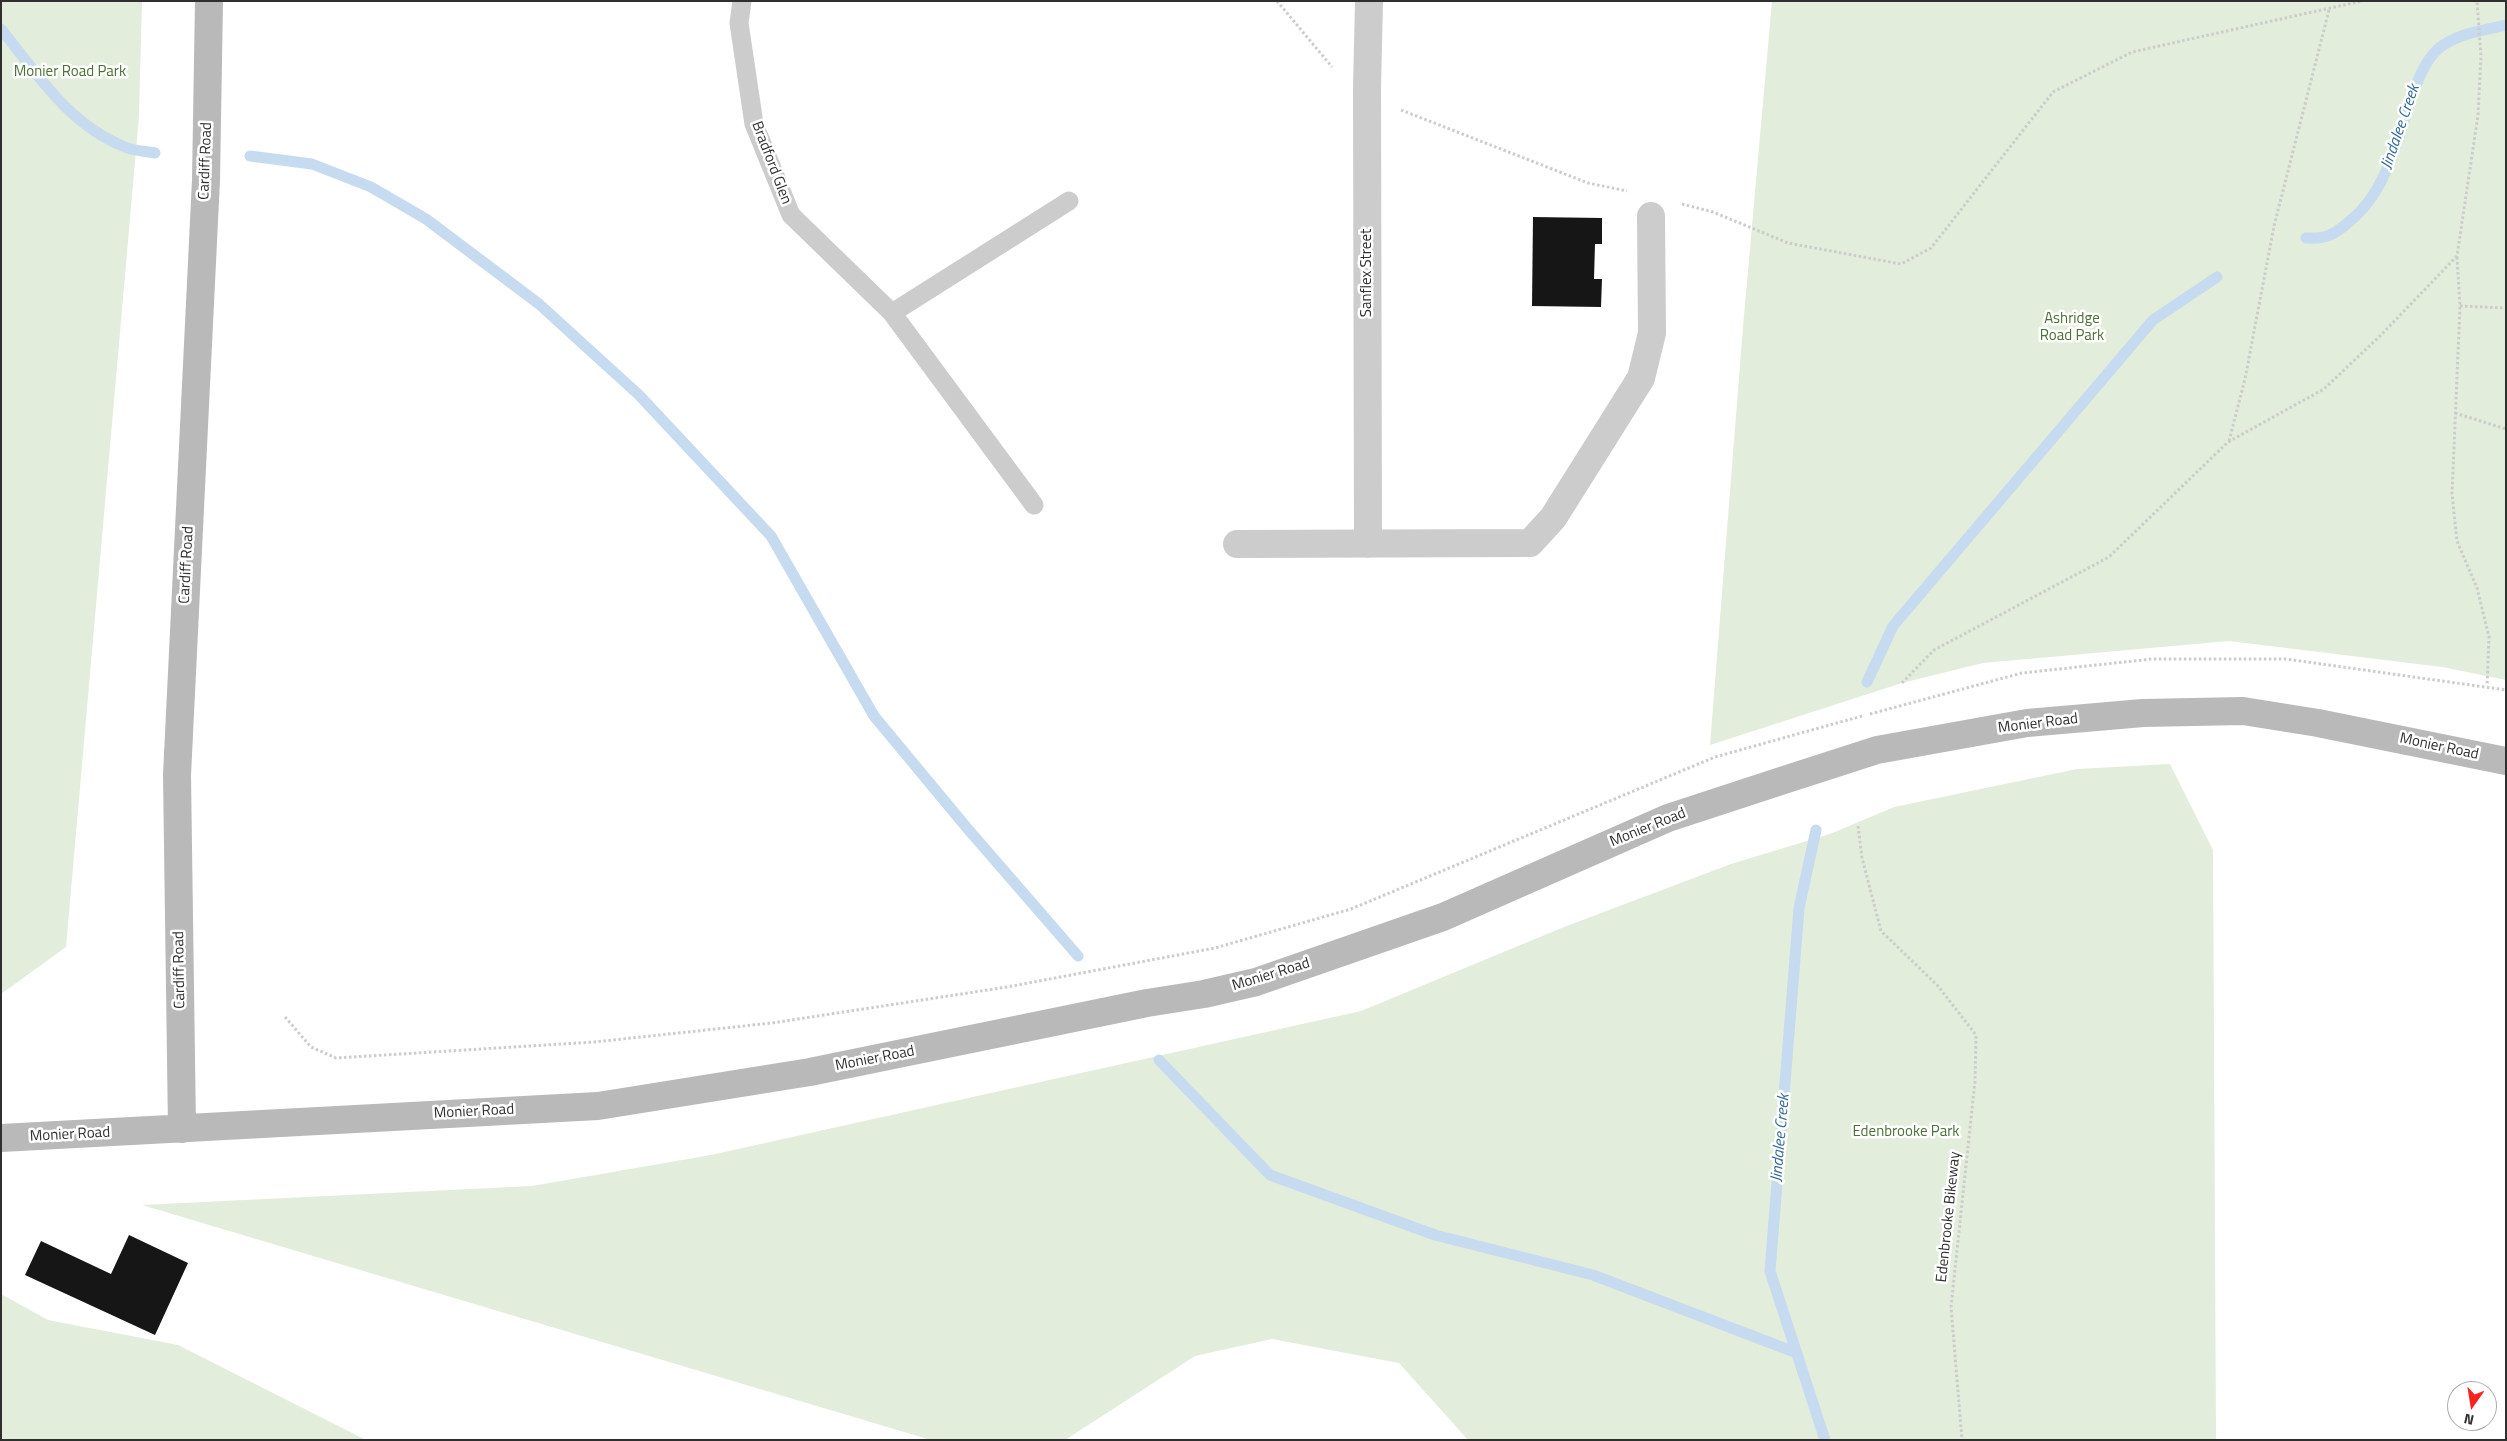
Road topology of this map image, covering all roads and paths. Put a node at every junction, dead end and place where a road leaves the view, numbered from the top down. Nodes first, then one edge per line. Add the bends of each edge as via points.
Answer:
1 (209, 1) edge
2 (742, 1) edge
3 (1277, 1) edge
4 (1369, 1) edge
5 (2362, 1) edge
6 (2477, 1) edge
7 (2329, 10) junction
8 (1367, 88) junction
9 (1632, 192) dead end
10 (1068, 201) dead end
11 (1677, 203) dead end
12 (1651, 216) dead end
13 (2457, 256) junction
14 (2460, 306) junction
15 (2506, 308) edge
16 (892, 313) junction
17 (2455, 413) junction
18 (2506, 429) edge
19 (2228, 442) junction
20 (1034, 505) dead end
21 (1237, 544) dead end
22 (1368, 544) junction
23 (1902, 683) dead end
24 (2487, 686) junction
25 (2506, 690) edge
26 (2506, 761) edge
27 (1858, 826) dead end
28 (285, 1017) dead end
29 (182, 1130) junction
30 (1, 1138) edge
31 (1962, 1440) edge

1 - 29 main road, Cardiff Road via 206,180 177,775
2 - 16 lane, Bradford Glen via 739,22 754,124 791,214
3 - 8 path via 1332,68
4 - 8 street, Sanflex Street
5 - 7 path
6 - 13 path via 2481,56 2478,115
7 - 11 path via 2132,52 2052,92 1931,248 1901,264 1788,243 1713,212
7 - 19 path via 2274,226 2245,379
8 - 9 path via 1408,113 1588,183
8 - 22 street, Sanflex Street
10 - 16 lane
12 - 22 street via 1652,333 1641,378 1553,518 1530,543
13 - 14 path
13 - 19 path via 2382,335 2324,389
14 - 15 path
14 - 17 path
16 - 20 lane, Bradford Glen
17 - 18 path
17 - 24 path via 2452,494 2457,541 2477,588 2489,637
19 - 23 path via 2109,557 1934,650
21 - 22 street
24 - 25 path
24 - 28 path via 2286,659 2152,660 2022,673 1715,757 1351,909 1215,948 1007,986 772,1023 594,1042 336,1058 311,1047
26 - 29 main road, Monier Road via 2318,723 2243,712 2143,712 2027,723 1877,750 1668,818 1443,917 1256,982 1204,994 810,1072 598,1106
27 - 31 path, Edenbrooke Bikeway via 1862,858 1881,930 1938,986 1976,1035 1975,1081 1951,1307
29 - 30 main road, Monier Road

